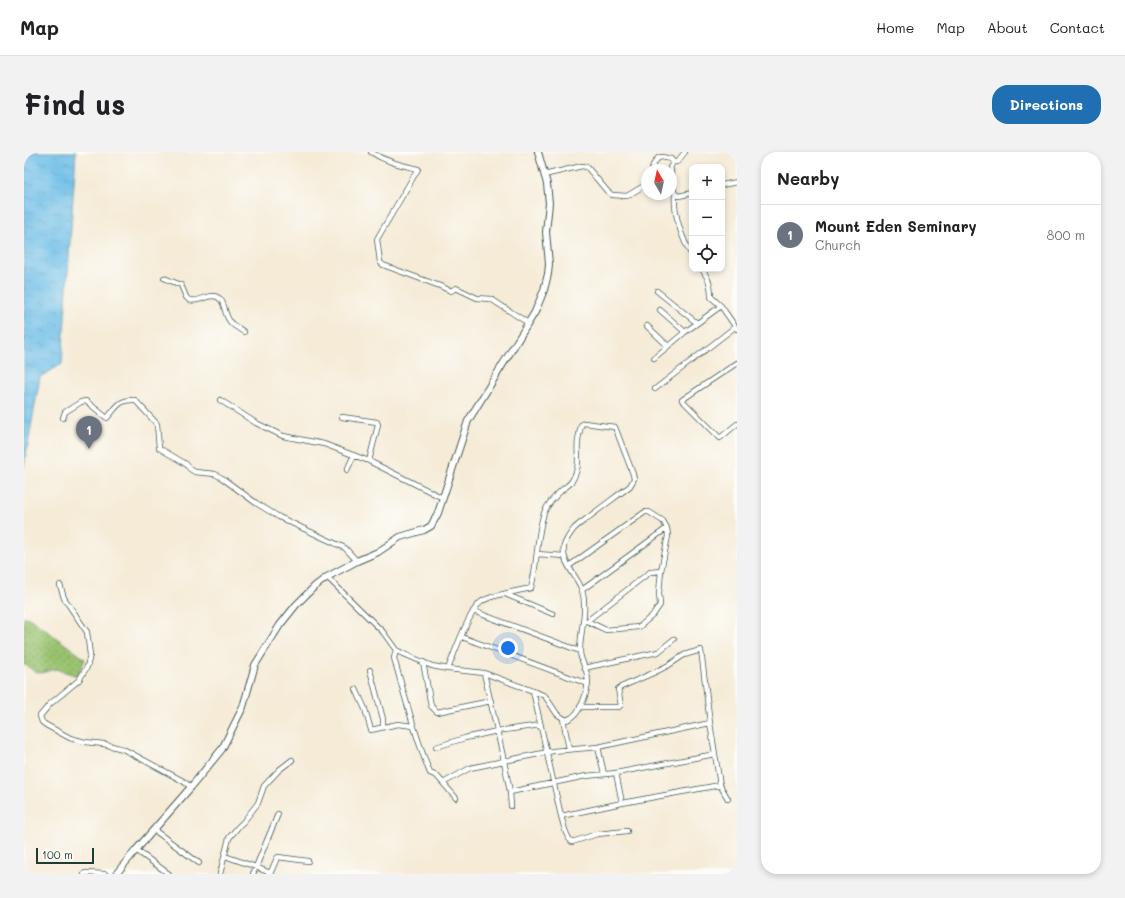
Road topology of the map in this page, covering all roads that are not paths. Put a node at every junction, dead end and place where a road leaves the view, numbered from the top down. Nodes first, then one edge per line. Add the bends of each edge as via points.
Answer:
1 (371, 152) edge
2 (538, 152) edge
3 (685, 152) edge
4 (673, 162) joint
5 (653, 164) edge
6 (544, 175) junction
7 (737, 182) edge
8 (725, 184) edge
9 (641, 188) edge
10 (689, 194) edge
11 (677, 195) edge
12 (674, 200) edge
13 (689, 250) edge
14 (704, 272) edge
15 (164, 278) dead end
16 (657, 291) dead end
17 (720, 306) junction
18 (660, 310) dead end
19 (528, 323) junction
20 (697, 323) junction
21 (647, 326) dead end
22 (736, 328) edge
23 (244, 332) dead end
24 (685, 332) junction
25 (668, 346) junction
26 (654, 358) dead end
27 (737, 363) edge
28 (655, 389) dead end
29 (220, 400) dead end
30 (342, 417) dead end
31 (63, 418) dead end
32 (737, 424) edge
33 (354, 455) junction
34 (369, 461) junction
35 (346, 470) dead end
36 (443, 498) junction
37 (667, 528) junction
38 (537, 554) junction
39 (564, 556) junction
40 (357, 561) junction
41 (569, 566) junction
42 (661, 571) junction
43 (327, 577) junction
44 (60, 585) dead end
45 (582, 590) junction
46 (504, 594) junction
47 (473, 611) junction
48 (553, 614) dead end
49 (585, 621) junction
50 (462, 637) junction
51 (674, 639) dead end
52 (396, 650) junction
53 (580, 652) junction
54 (423, 662) junction
55 (584, 668) junction
56 (448, 669) junction
57 (370, 670) dead end
58 (484, 673) junction
59 (588, 684) junction
60 (356, 689) dead end
61 (534, 691) junction
62 (491, 702) junction
63 (580, 707) junction
64 (563, 719) junction
65 (710, 723) junction
66 (541, 725) junction
67 (413, 726) junction
68 (383, 727) junction
69 (497, 731) junction
70 (436, 747) dead end
71 (598, 747) junction
72 (569, 749) junction
73 (547, 752) junction
74 (715, 754) junction
75 (292, 760) dead end
76 (504, 761) junction
77 (616, 773) junction
78 (604, 774) junction
79 (443, 783) junction
80 (553, 783) junction
81 (720, 785) junction
82 (191, 787) junction
83 (510, 792) junction
84 (456, 798) dead end
85 (728, 799) dead end
86 (622, 803) junction
87 (511, 806) dead end
88 (278, 814) dead end
89 (561, 816) junction
90 (154, 830) junction
91 (627, 831) dead end
92 (136, 850) junction
93 (225, 856) junction
94 (308, 861) dead end
95 (199, 863) dead end
96 (256, 867) junction
97 (84, 874) edge
98 (105, 874) edge
99 (116, 874) edge
100 (169, 874) edge
101 (220, 874) edge
102 (253, 874) edge
103 (270, 874) edge

1 - 19 street via 388,162 418,170 377,239 380,262 451,291 456,288 477,298 491,299
2 - 6 street
3 - 4 street via 677,162
4 - 5 street via 662,157
6 - 9 street via 582,166 587,167 612,195 627,196
6 - 19 street via 549,203 546,232 548,274 541,299
7 - 8 street
10 - 11 street
12 - 13 street via 676,216
14 - 17 street via 711,285 711,297
15 - 23 street via 181,285 189,300 195,301 211,296 219,298 231,323
16 - 20 street
17 - 20 street
17 - 22 street
18 - 24 street
19 - 36 street via 468,421
20 - 24 street
21 - 25 street
22 - 28 street
24 - 25 street
25 - 26 street
27 - 32 street via 682,400 720,438
29 - 33 street via 256,423 283,436 324,444
30 - 34 street via 377,422
31 - 40 street via 65,412 81,402 86,401 107,418 120,403 135,400 157,424 158,448 195,472 215,474 279,517 345,548
33 - 34 street
33 - 35 street
34 - 36 street
36 - 40 street via 431,526 400,537 378,552
37 - 41 street via 663,521 649,512 644,512
37 - 42 street via 668,536
37 - 45 street
38 - 39 street
38 - 39 street via 545,511 555,496 571,482 577,469 578,440 582,425 584,423 615,427 634,480 630,486 573,529 564,545
38 - 46 street via 531,588
39 - 41 street
40 - 43 street
41 - 45 street
42 - 49 street via 650,572
42 - 49 street via 660,605 639,627 606,630
43 - 52 street via 383,632
43 - 82 street via 296,605 280,625 255,665 243,707 222,749
44 - 82 street via 64,598 87,632 90,655 87,667 79,680 50,704 40,716 42,722 70,738 123,749
45 - 49 street
46 - 47 street via 481,602
46 - 48 street
47 - 50 street
47 - 53 street
49 - 53 street
50 - 56 street
50 - 59 street
51 - 55 street via 658,652
52 - 54 street
52 - 67 street via 394,658
53 - 55 street
54 - 56 street
54 - 62 street via 431,706 437,712
55 - 59 street
56 - 58 street
57 - 68 street
58 - 61 street
58 - 62 street
59 - 63 street
60 - 68 street via 371,730
61 - 64 street via 545,696
61 - 66 street
62 - 69 street
63 - 64 street via 570,720
63 - 65 street via 619,707 621,705 618,689 684,655 701,650
64 - 72 street
65 - 71 street
65 - 74 street
66 - 69 street
66 - 73 street
67 - 68 street via 398,724
67 - 79 street via 430,773
69 - 70 street
69 - 76 street
71 - 72 street
71 - 78 street
72 - 73 street
73 - 76 street
73 - 80 street
74 - 77 street
74 - 81 street
75 - 93 street via 264,786 258,803 229,838
76 - 79 street via 470,768
76 - 83 street
77 - 78 street
77 - 86 street
78 - 80 street
79 - 84 street
80 - 83 street
80 - 89 street
81 - 85 street
81 - 86 street
82 - 90 street
83 - 87 street
86 - 89 street
88 - 96 street
89 - 91 street via 566,834 572,842 598,834
90 - 92 street
90 - 95 street
92 - 99 street
92 - 100 street
93 - 96 street
93 - 101 street
94 - 103 street via 278,857
96 - 102 street
96 - 103 street
97 - 98 street

